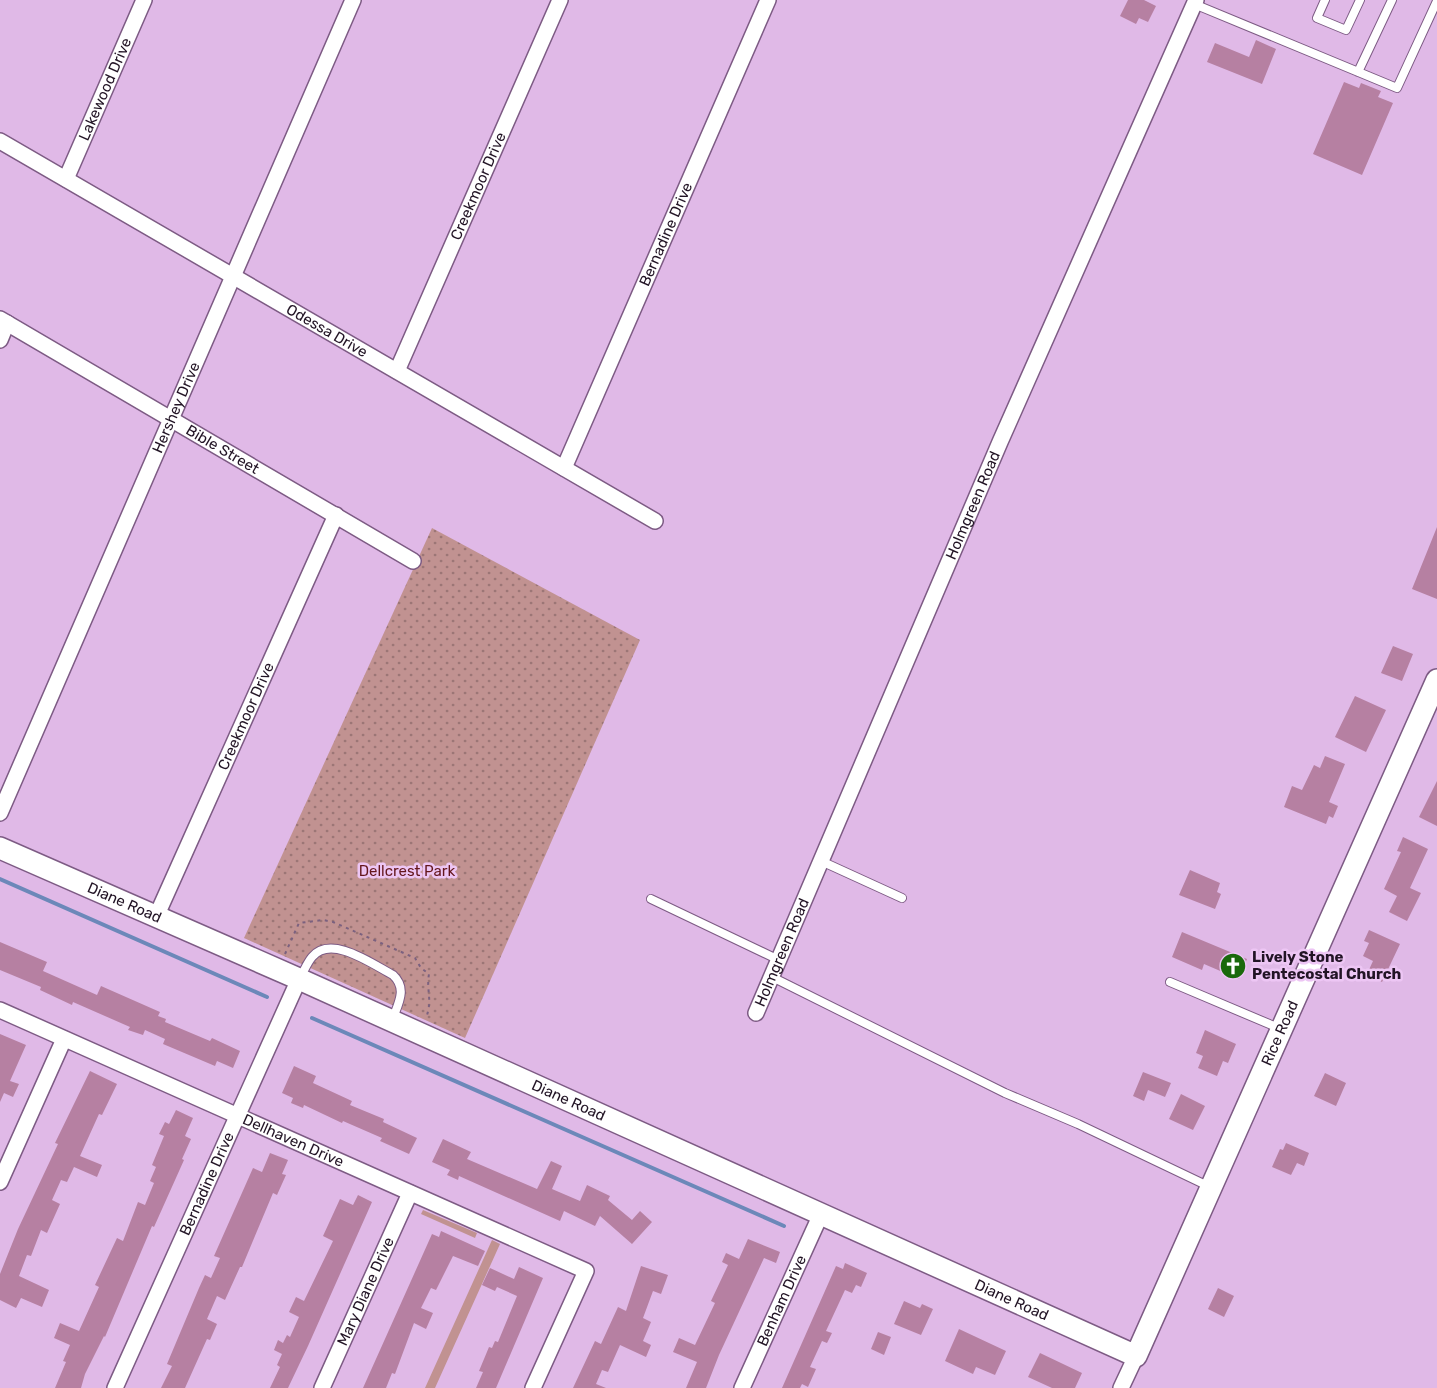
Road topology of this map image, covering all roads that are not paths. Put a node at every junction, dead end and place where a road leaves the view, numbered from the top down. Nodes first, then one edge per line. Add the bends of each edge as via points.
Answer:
1 (144, 0) edge
2 (353, 0) edge
3 (560, 0) edge
4 (768, 0) edge
5 (1325, 0) edge
6 (1360, 0) edge
7 (1392, 0) edge
8 (1437, 1) edge
9 (1195, 2) edge
10 (1358, 72) junction
11 (0, 141) edge
12 (66, 179) junction
13 (232, 276) junction
14 (4, 321) edge
15 (0, 340) edge
16 (397, 371) junction
17 (170, 419) junction
18 (564, 468) junction
19 (336, 515) junction
20 (655, 521) dead end
21 (413, 561) dead end
22 (1437, 680) edge
23 (0, 813) edge
24 (0, 848) edge
25 (821, 861) junction
26 (651, 898) dead end
27 (902, 898) dead end
28 (156, 917) junction
29 (779, 960) junction
30 (772, 976) junction
31 (299, 979) junction
32 (1170, 982) dead end
33 (0, 1010) edge
34 (756, 1013) dead end
35 (392, 1021) junction
36 (1282, 1029) junction
37 (64, 1039) junction
38 (239, 1116) junction
39 (0, 1182) edge
40 (1212, 1188) junction
41 (410, 1193) junction
42 (821, 1214) junction
43 (1136, 1356) junction
44 (115, 1388) edge
45 (322, 1388) edge
46 (533, 1388) edge
47 (742, 1388) edge
48 (1121, 1388) edge

1 - 12 street, Lakewood Drive
2 - 13 street, Hershey Drive
3 - 16 street, Creekmoor Drive
4 - 18 street, Bernadine Drive
5 - 6 lane via 1317,18 1346,30
7 - 10 lane
8 - 10 lane via 1397,88
9 - 10 lane
9 - 25 street, Holmgreen Road via 1000,442
11 - 12 street, Odessa Drive
12 - 13 street, Odessa Drive
13 - 16 street, Odessa Drive
13 - 17 street, Hershey Drive
14 - 15 street
14 - 17 street, Bible Street
16 - 18 street, Odessa Drive
17 - 19 street, Bible Street
17 - 23 street, Hershey Drive
18 - 20 street, Odessa Drive
19 - 21 street, Bible Street
19 - 28 street, Creekmoor Drive
22 - 36 street, Rice Road
24 - 28 street, Diane Road
25 - 27 lane
25 - 29 street, Holmgreen Road
26 - 29 lane
28 - 31 street, Diane Road
29 - 30 street, Holmgreen Road
30 - 34 street, Holmgreen Road
30 - 40 lane via 976,1079
31 - 35 street, Diane Road
31 - 35 lane via 321,949 341,948 398,980 400,999
31 - 38 street, Bernadine Drive
32 - 36 lane
33 - 37 street, Dellhaven Drive
35 - 42 street, Diane Road
36 - 40 street, Rice Road
37 - 38 street, Dellhaven Drive
37 - 39 street
38 - 41 street, Dellhaven Drive
38 - 44 street, Bernadine Drive
40 - 43 street, Rice Road
41 - 45 street, Mary Diane Drive
41 - 46 street, Dellhaven Drive via 585,1271
42 - 43 street, Diane Road
42 - 47 street, Benham Drive
43 - 48 street, Rice Road

